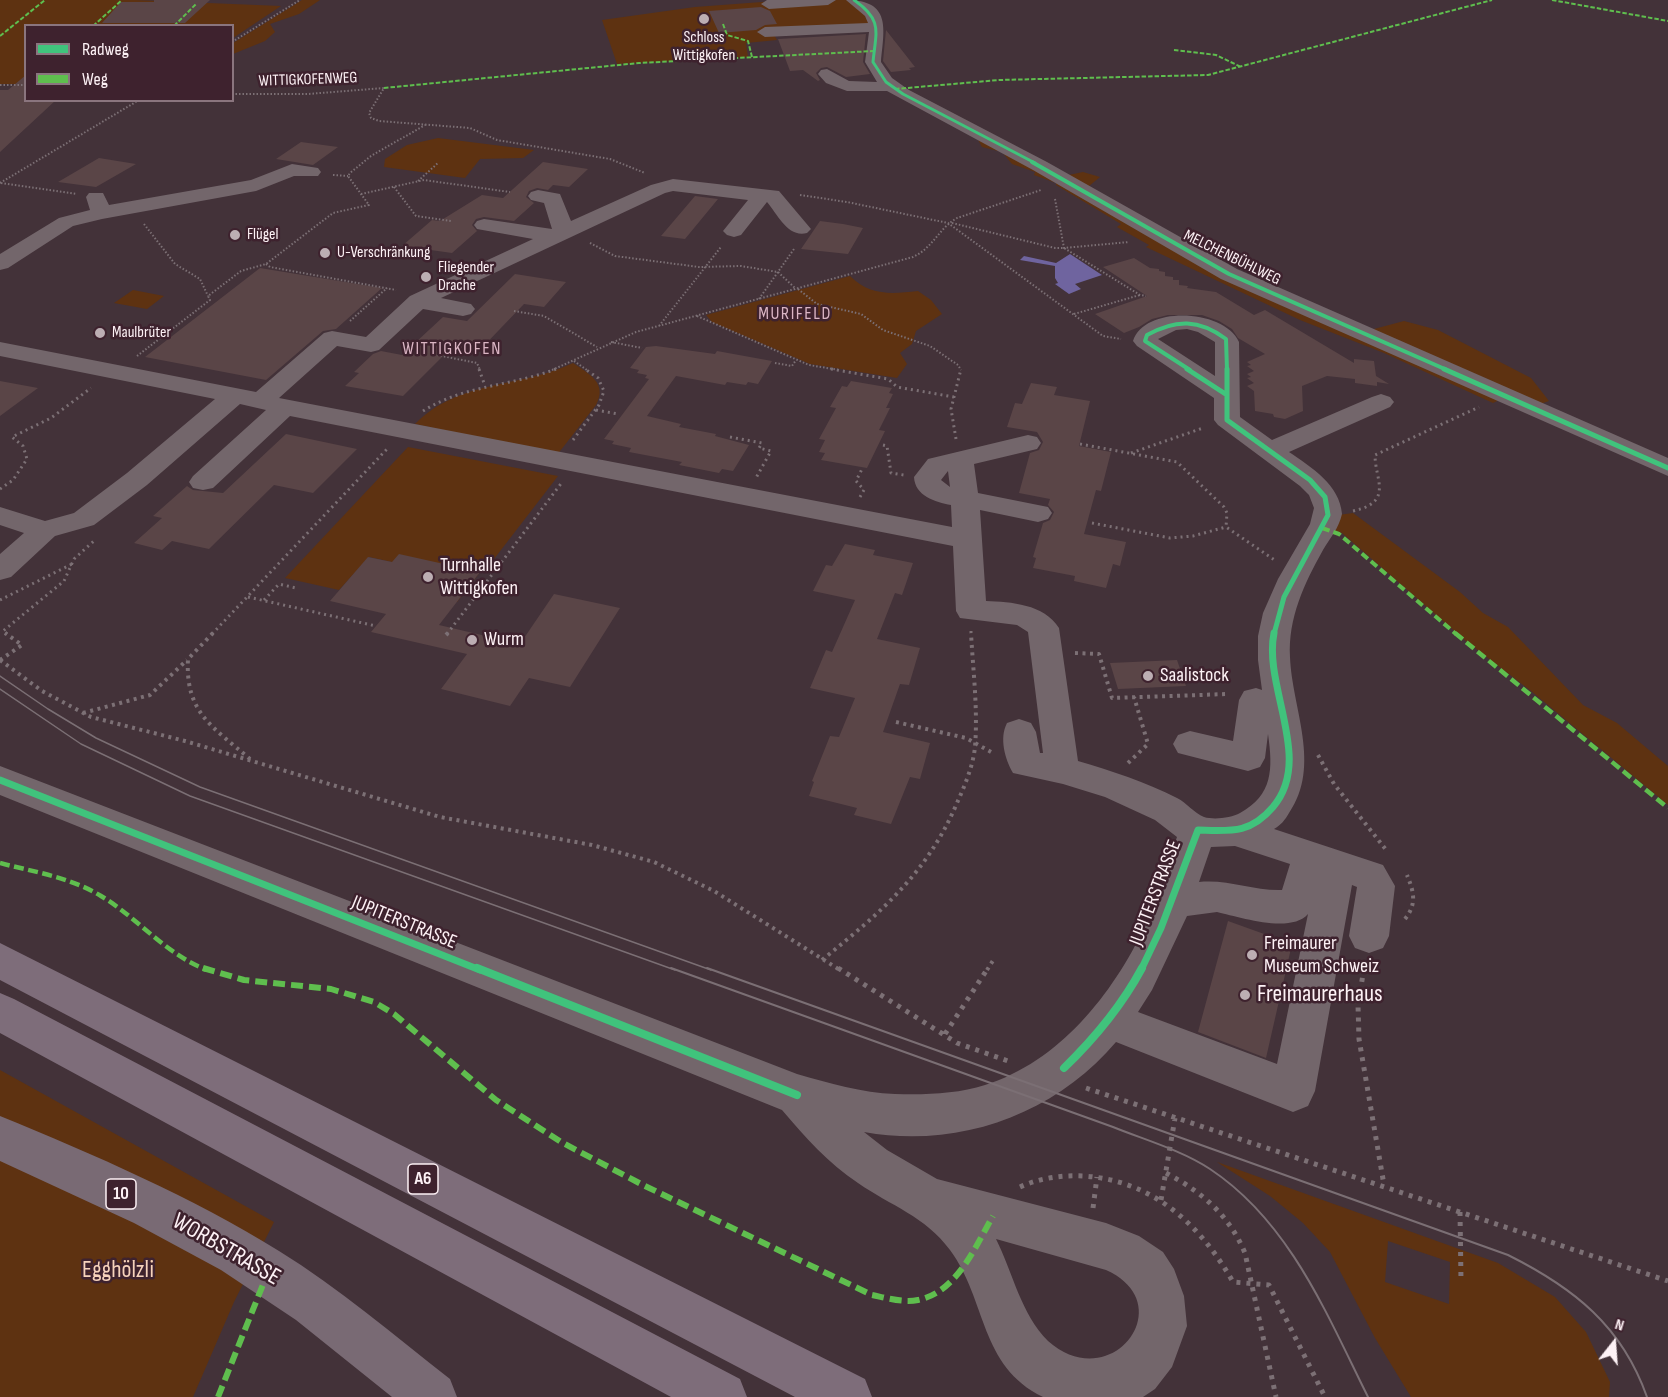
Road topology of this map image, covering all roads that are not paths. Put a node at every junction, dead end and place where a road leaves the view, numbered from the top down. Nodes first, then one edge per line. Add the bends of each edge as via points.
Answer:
1 (828, 0) edge
2 (854, 0) edge
3 (769, 4) dead end
4 (878, 27) junction
5 (765, 32) dead end
6 (827, 74) dead end
7 (890, 85) junction
8 (311, 172) dead end
9 (767, 195) junction
10 (538, 196) dead end
11 (484, 225) dead end
12 (731, 227) road end
13 (800, 229) dead end
14 (560, 234) junction
15 (0, 263) edge
16 (424, 298) junction
17 (463, 309) dead end
18 (0, 349) edge
19 (261, 401) junction
20 (1381, 402) dead end
21 (1227, 407) junction
22 (1028, 443) dead end
23 (1268, 451) junction
24 (960, 460) junction
25 (1668, 468) edge
26 (203, 482) dead end
27 (965, 500) junction
28 (1038, 513) dead end
29 (0, 516) edge
30 (45, 530) junction
31 (967, 539) junction
32 (0, 570) edge
33 (1255, 700) junction
34 (1019, 732) dead end
35 (1190, 744) dead end
36 (1067, 773) junction
37 (0, 780) edge
38 (1216, 831) junction
39 (1323, 860) junction
40 (1172, 902) junction
41 (1369, 936) road end
42 (0, 960) edge
43 (0, 1012) edge
44 (1111, 1021) junction
45 (797, 1095) junction
46 (0, 1138) edge
47 (935, 1201) junction
48 (432, 1397) edge
49 (722, 1397) edge
50 (847, 1397) edge

1 - 3 street
2 - 4 street via 870,12
4 - 5 street
4 - 7 street, MELCHENBÜHLWEG via 873,62
6 - 7 street via 848,86
7 - 25 street, MELCHENBÜHLWEG via 1229,274
8 - 15 street via 292,170 256,184 124,209 98,205
9 - 12 street
9 - 13 street
9 - 14 street via 673,185
10 - 14 street via 553,198
11 - 14 street
14 - 16 street
16 - 17 street
16 - 19 street via 372,345 332,338
18 - 19 street
19 - 26 street
19 - 30 street via 93,513 74,524
19 - 31 street
20 - 23 street
21 - 21 street via 1145,341 1145,338 1151,332 1186,321 1200,323 1220,334 1227,341
21 - 23 street
22 - 24 street
23 - 33 street via 1310,480 1325,497 1328,514 1284,597 1274,636 1275,672
24 - 27 street
24 - 27 street via 938,465 929,472 927,480 940,494
27 - 28 street
27 - 31 street
29 - 30 street
30 - 32 street
31 - 36 street via 970,611 1016,615 1045,624 1056,637
33 - 35 street via 1248,758
33 - 38 street via 1289,754 1285,786 1275,807 1255,824
34 - 36 street, JUPITERSTRASSE via 1025,764
36 - 38 street, JUPITERSTRASSE via 1122,791
37 - 45 street, JUPITERSTRASSE
38 - 39 street
38 - 40 street, JUPITERSTRASSE
39 - 40 street via 1292,906 1268,907 1217,896
39 - 41 street via 1365,874 1376,883
39 - 44 street via 1293,1091
40 - 44 street, JUPITERSTRASSE via 1150,956
42 - 50 highway, A6
43 - 49 highway
44 - 45 street, JUPITERSTRASSE via 1045,1081 969,1110 895,1115 835,1106
45 - 47 street via 854,1155
46 - 48 main road, WORBSTRASSE / 10 via 239,1253 355,1335
47 - 47 street via 968,1235 1012,1336 1038,1365 1077,1386 1107,1385 1138,1372 1154,1351 1162,1322 1159,1290 1147,1270 1123,1253

